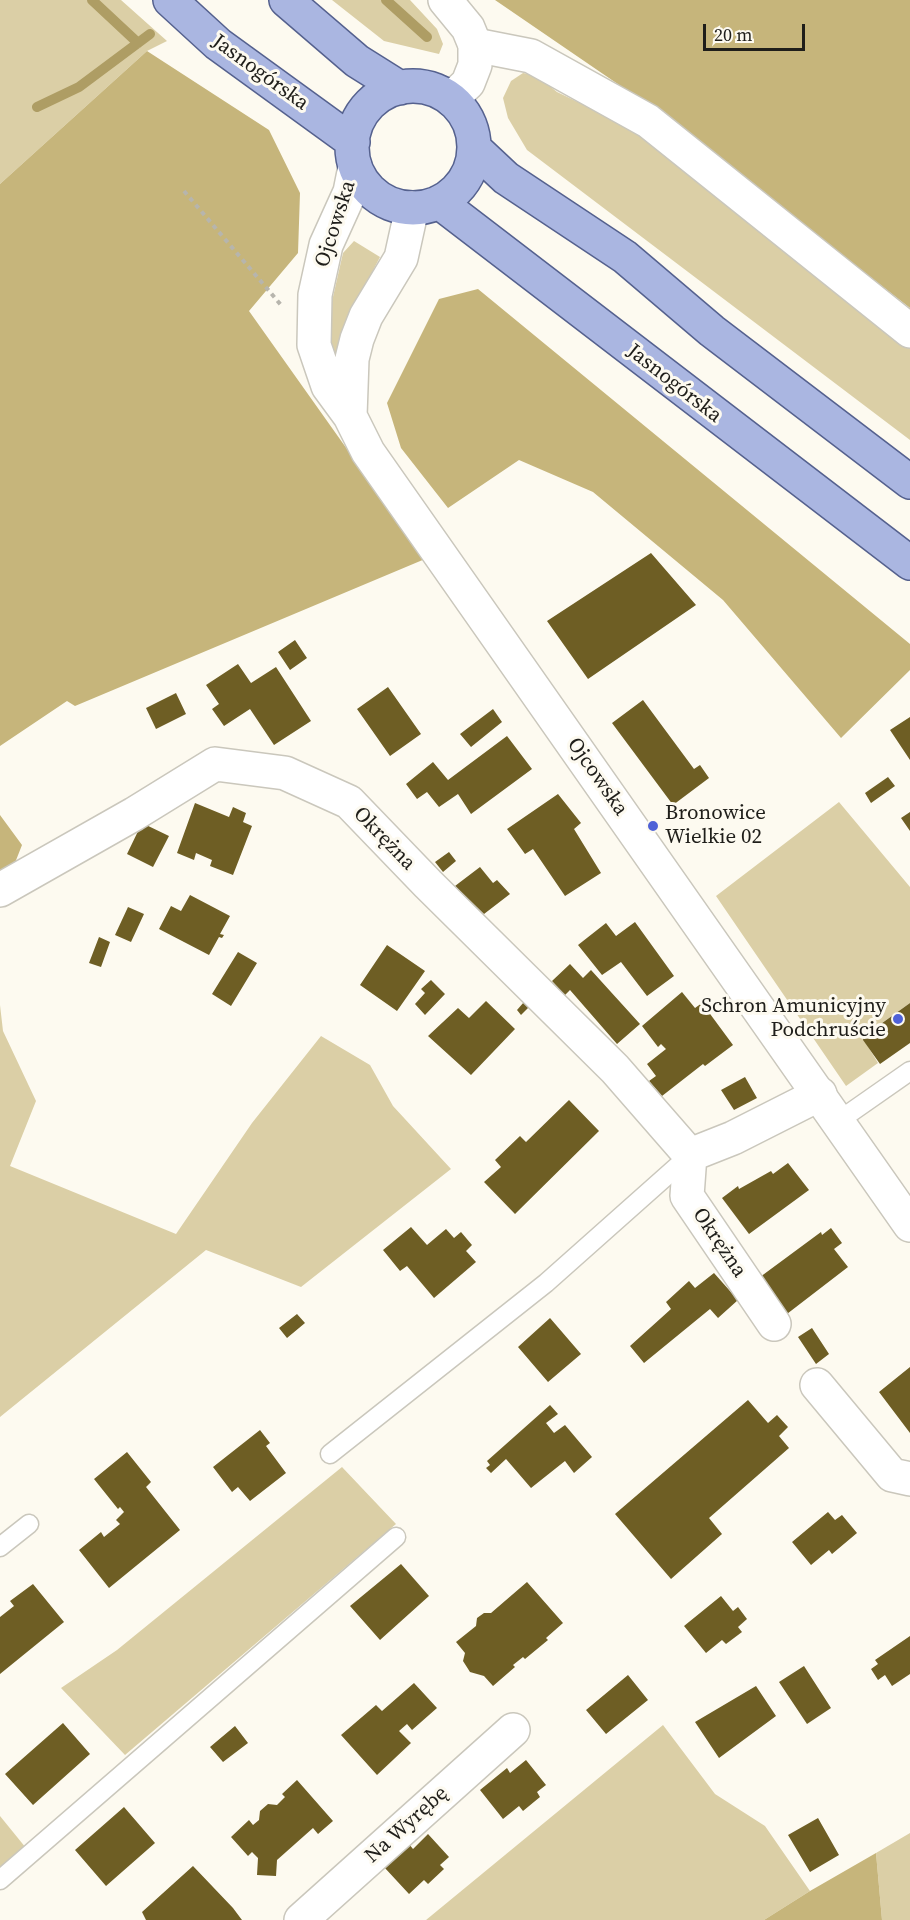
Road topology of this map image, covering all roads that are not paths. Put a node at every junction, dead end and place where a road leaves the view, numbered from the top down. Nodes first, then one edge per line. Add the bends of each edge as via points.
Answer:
1 (170, 0) edge
2 (286, 0) edge
3 (445, 0) edge
4 (475, 45) junction
5 (400, 88) junction
6 (451, 99) junction
7 (474, 148) junction
8 (354, 154) junction
9 (426, 205) junction
10 (910, 331) edge
11 (350, 416) junction
12 (910, 482) edge
13 (910, 564) edge
14 (0, 890) edge
15 (910, 1071) edge
16 (820, 1094) junction
17 (837, 1122) junction
18 (690, 1155) junction
19 (910, 1225) edge
20 (774, 1324) dead end
21 (817, 1385) dead end
22 (330, 1454) dead end
23 (901, 1477) edge
24 (29, 1524) dead end
25 (396, 1537) dead end
26 (0, 1547) edge
27 (513, 1730) dead end
28 (0, 1880) edge
29 (301, 1920) edge

1 - 8 main road, Jasnogórska
2 - 5 main road via 357,61
3 - 4 street via 468,28
4 - 6 street via 475,65 468,83
4 - 10 street via 531,56 648,121
5 - 6 main road via 431,89
5 - 8 main road via 369,105 359,120
6 - 7 main road via 471,128
7 - 9 main road via 472,165 464,180 453,193
7 - 12 main road via 506,178 625,257 712,332
8 - 9 main road via 375,194 392,205
8 - 11 street, Ojcowska via 350,192 326,245 315,295 314,345 328,386
9 - 11 street, Ojcowska via 357,339 352,359
9 - 13 main road, Jasnogórska
11 - 16 street, Ojcowska via 368,452
14 - 18 street, Okrężna via 215,764 285,773 349,802 615,1069
15 - 17 lane
16 - 17 street, Ojcowska
16 - 18 street
17 - 19 street, Ojcowska
18 - 20 street, Okrężna via 687,1196
18 - 22 lane via 546,1283
21 - 23 street
24 - 26 lane
25 - 28 lane
27 - 29 street, Na Wyrębę

